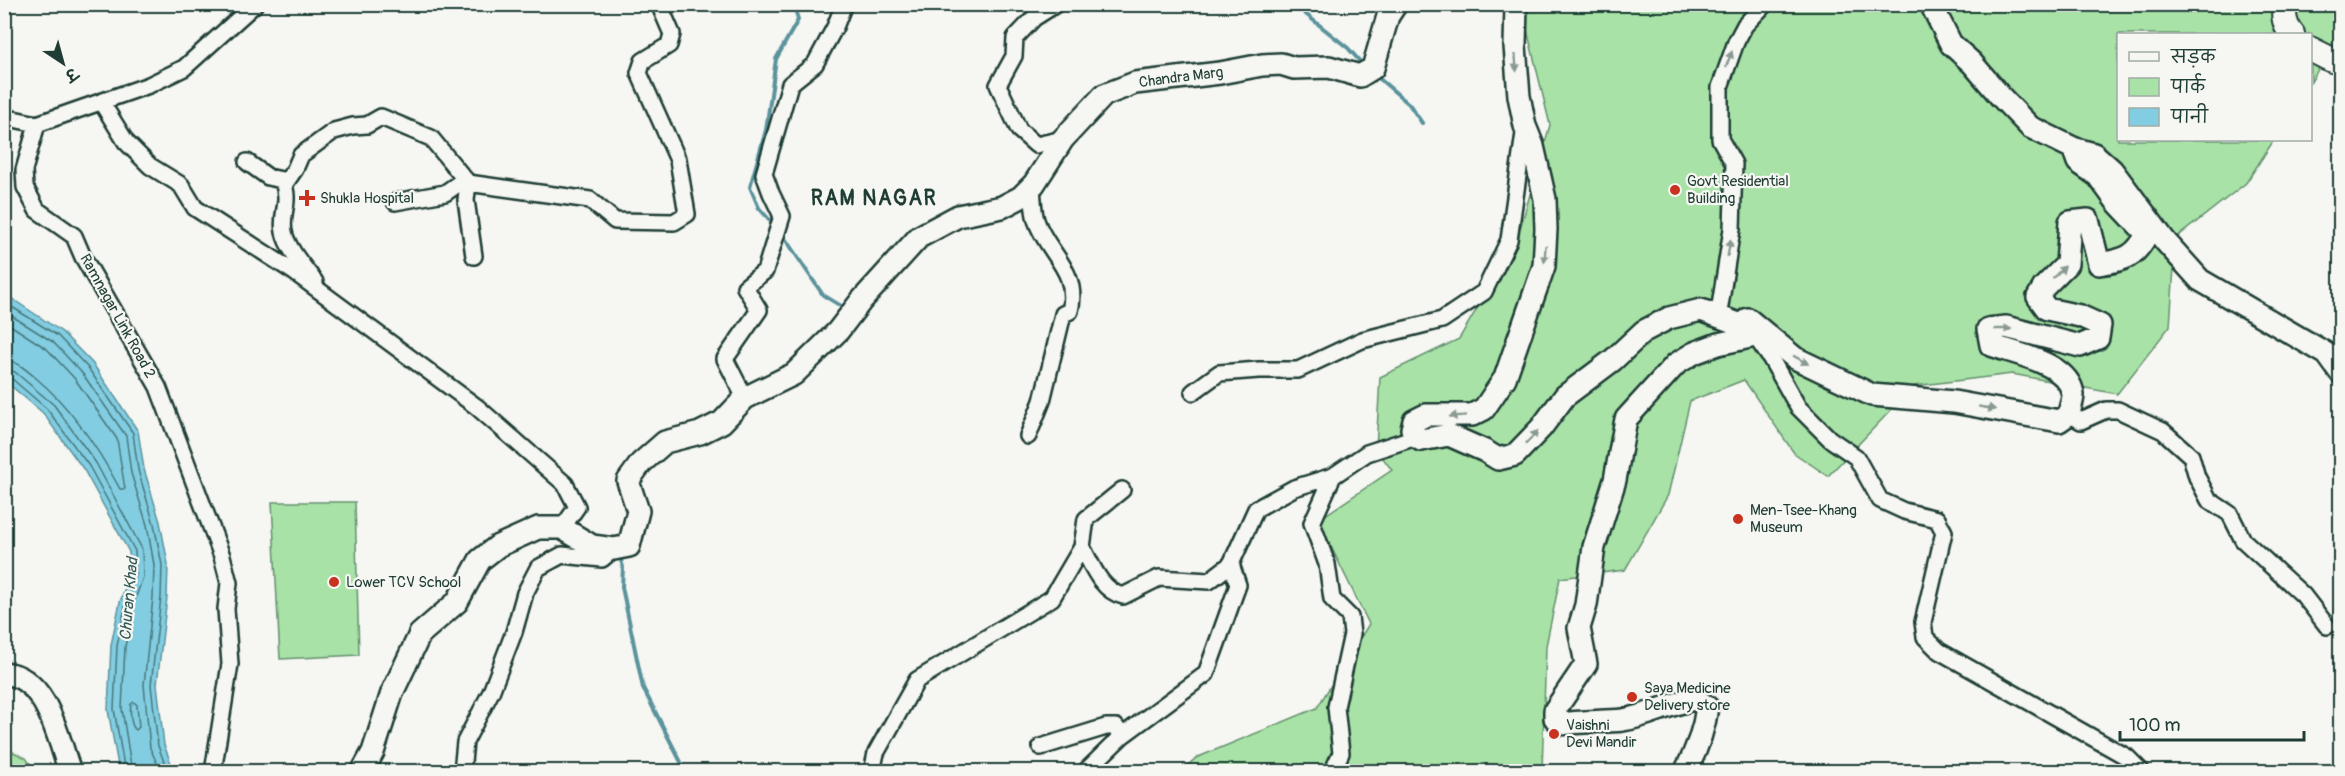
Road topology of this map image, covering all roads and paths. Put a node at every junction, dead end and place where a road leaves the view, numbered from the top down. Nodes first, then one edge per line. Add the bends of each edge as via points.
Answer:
1 (255, 4) edge
2 (659, 4) edge
3 (844, 4) edge
4 (1056, 4) edge
5 (1396, 4) edge
6 (1516, 4) edge
7 (1765, 4) edge
8 (1931, 4) edge
9 (2286, 4) edge
10 (2291, 33) edge
11 (2312, 50) edge
12 (2340, 62) edge
13 (102, 103) junction
14 (4, 117) edge
15 (37, 124) junction
16 (1525, 126) junction
17 (1064, 139) junction
18 (2073, 148) junction
19 (247, 162) dead end
20 (467, 181) junction
21 (284, 185) junction
22 (1032, 187) junction
23 (394, 202) dead end
24 (474, 256) dead end
25 (326, 296) junction
26 (1720, 306) junction
27 (1669, 318) junction
28 (1755, 336) junction
29 (2340, 372) edge
30 (1193, 392) dead end
31 (745, 398) junction
32 (2069, 414) junction
33 (1028, 436) dead end
34 (1416, 438) junction
35 (1333, 476) junction
36 (1122, 490) dead end
37 (562, 528) junction
38 (1082, 547) junction
39 (614, 549) junction
40 (1231, 564) junction
41 (2327, 626) dead end
42 (4, 673) edge
43 (1122, 736) junction
44 (1041, 747) dead end
45 (70, 771) edge
46 (213, 771) edge
47 (362, 771) edge
48 (462, 771) edge
49 (872, 771) edge
50 (1085, 771) edge
51 (1332, 771) edge
52 (1685, 771) edge
53 (2142, 771) edge

1 - 13 street via 184,68
2 - 20 street via 672,34 669,45 644,62 639,73 678,160 687,214 674,222 615,221 590,200
3 - 31 street via 815,64 790,84 764,174 782,216 765,271 745,287 759,310 725,359
4 - 17 street via 1034,18 1015,38 1014,56 998,85 1019,130 1036,145
5 - 17 street, Chandra Marg via 1367,72 1281,64 1135,82 1104,95
6 -> 16 street via 1517,79
26 -> 7 street via 1732,229 1734,164 1720,139 1720,87 1745,25
8 - 18 street via 1951,44 2023,119
9 - 10 main road via 2283,12
11 - 12 main road
13 - 15 street
13 - 25 street via 126,142 150,166 181,185 195,208
14 - 15 street
15 - 46 street, Ramnagar Link Road 2 via 24,170 25,187 38,210 74,236 158,387 222,556 229,583 226,609 230,664
16 - 30 street via 1509,240 1484,292 1442,320 1362,340 1298,370 1219,373
16 -> 34 street via 1545,199 1544,266 1537,287 1505,378 1484,409 1472,414 1426,415 1414,421
17 - 22 street, Chandra Marg
18 - 29 street via 2094,154 2112,170 2164,241 2200,280 2327,354
32 -> 18 street via 2073,394 2063,373 1991,345 1988,329 2006,327 2080,346 2098,338 2100,325 2047,309 2038,297 2067,264 2070,222 2088,220 2099,264 2122,261 2139,249 2147,234 2098,176 2078,162
19 - 21 street via 268,177 282,180
20 - 21 street via 431,138 381,117 367,126 334,131 301,155
20 - 23 street via 445,193
20 - 24 street
21 - 25 street via 288,192 284,231
22 - 31 street, Chandra Marg via 1002,207 958,216 919,237 838,331 794,374
22 - 33 street via 1036,220 1068,274 1073,296 1070,310 1063,314 1042,401
25 - 37 street via 477,407 565,484 577,507
26 - 27 street via 1698,298 1678,300 1669,310
26 -> 32 street via 1741,314 1795,358 1872,395 1954,402 2059,421
27 - 28 street via 1701,310 1736,323
34 -> 27 street via 1449,435 1498,459 1515,455 1565,396 1644,331
28 - 52 street via 1718,344 1676,364 1626,420 1615,480 1594,547 1579,628 1586,664 1555,710 1555,718 1561,724 1623,720 1696,699 1707,707 1703,733
28 - 53 street via 1798,407 1856,458 1880,500 1936,519 1944,532 1923,622 1925,637 1939,651 2127,757
31 - 39 street via 722,422 700,433 665,442 641,462 628,481 638,511 629,546
32 - 41 street via 2081,421 2106,410 2118,411 2163,431 2191,456 2209,500 2230,514 2243,540 2303,595
34 - 35 street via 1367,453
35 - 40 street via 1294,488 1256,509
35 - 51 street via 1312,523 1327,564 1332,599 1350,617 1352,634 1336,706 1341,753
36 - 38 street via 1086,519
37 - 39 street via 592,546
37 - 47 street via 538,528 498,546 480,560 457,602 420,634
38 - 40 street via 1112,593 1123,596 1160,578 1209,581
38 - 49 street via 1052,598 917,680 876,753
39 - 48 street via 602,559 562,555 538,568 525,593 491,692 465,742
40 - 43 street via 1238,585 1206,674
42 - 45 street via 15,674 45,700
43 - 44 street via 1116,727 1106,727
43 - 50 street

